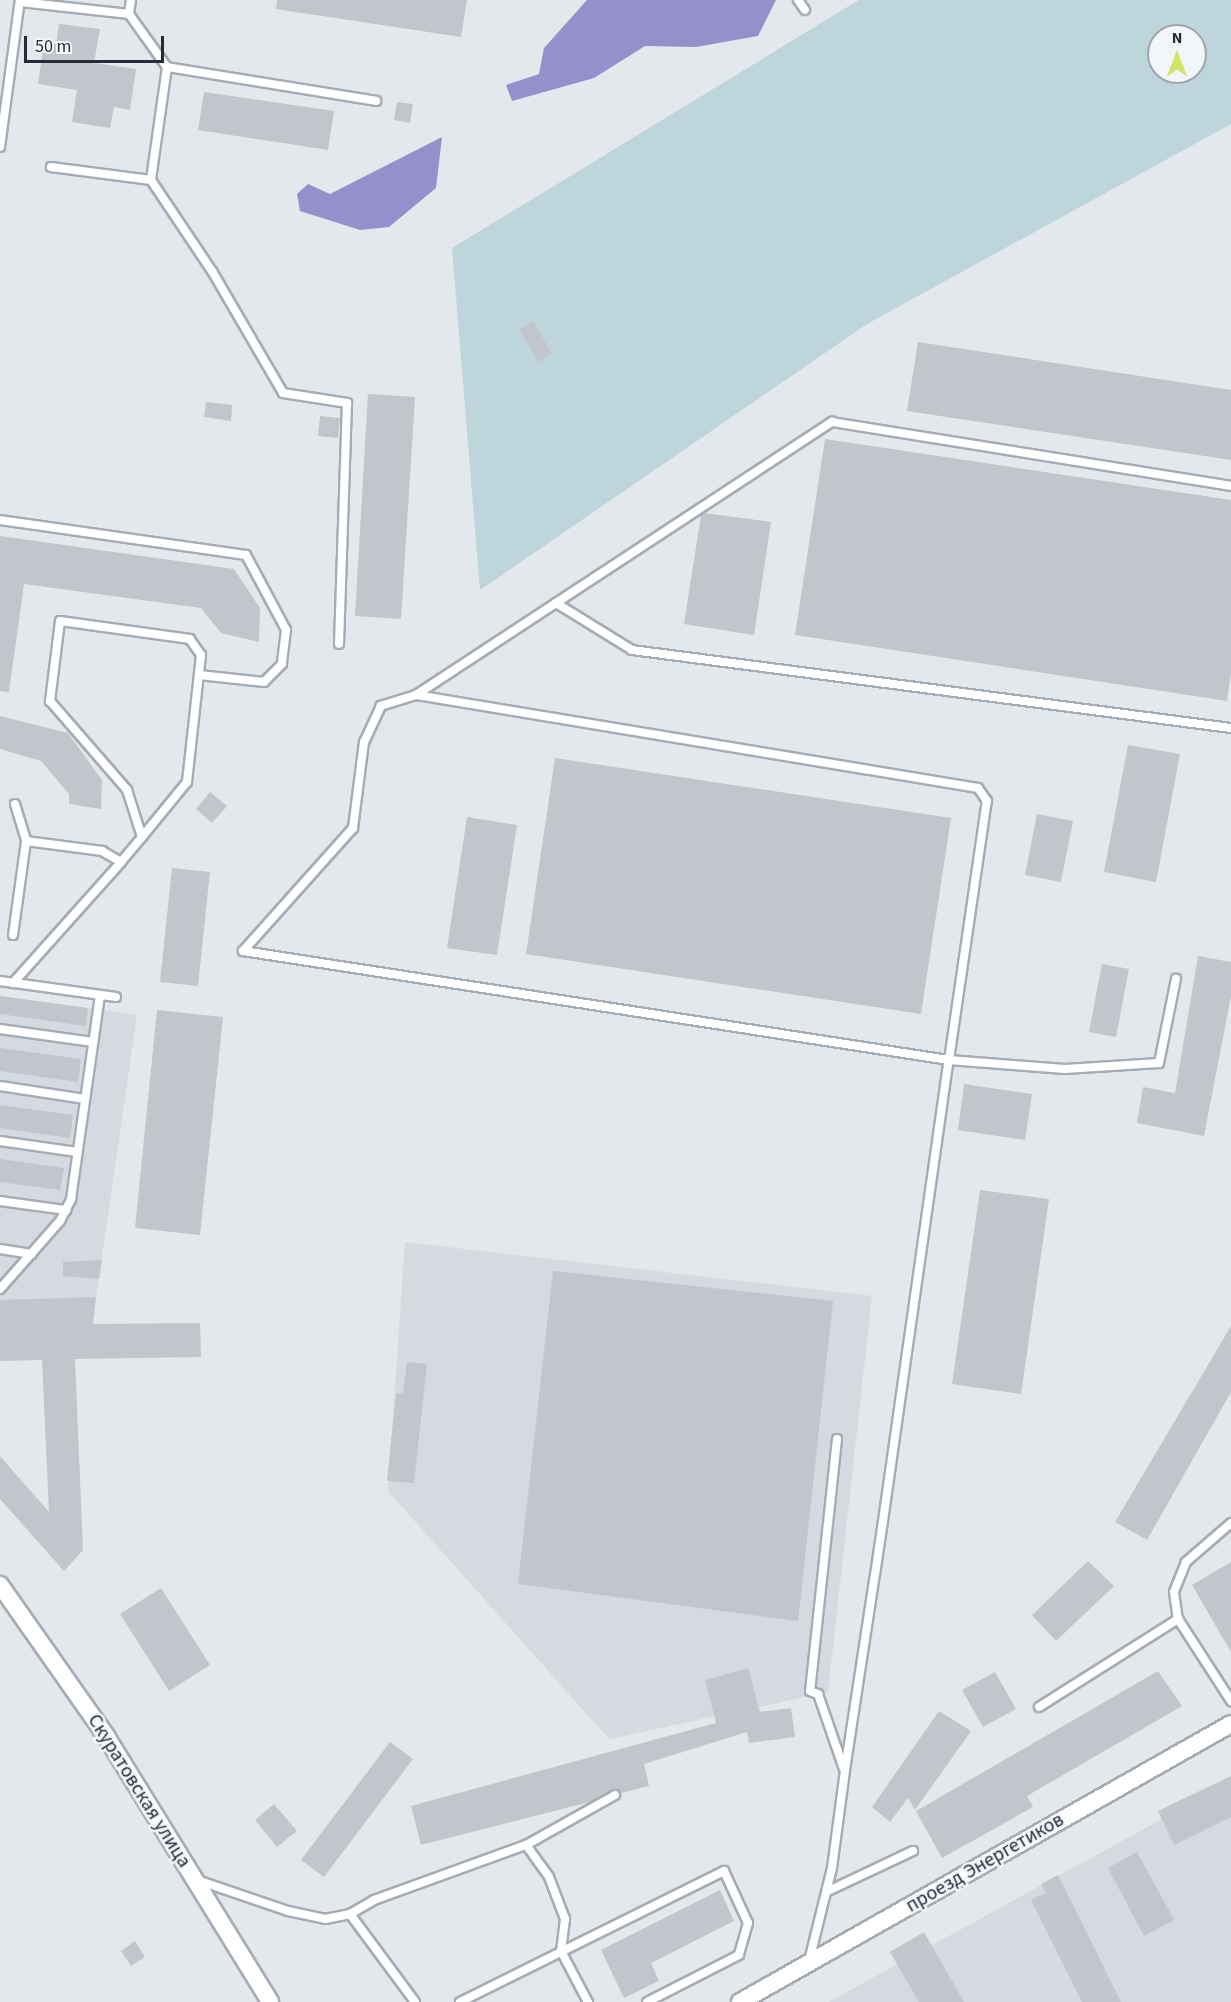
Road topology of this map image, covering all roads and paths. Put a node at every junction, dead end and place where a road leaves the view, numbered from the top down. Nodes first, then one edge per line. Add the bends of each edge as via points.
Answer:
1 (130, 0) edge
2 (798, 0) edge
3 (20, 1) edge
4 (805, 10) dead end
5 (129, 14) junction
6 (167, 67) junction
7 (376, 101) dead end
8 (0, 147) edge
9 (51, 167) dead end
10 (152, 180) junction
11 (1231, 486) edge
12 (0, 520) edge
13 (556, 603) junction
14 (339, 644) dead end
15 (199, 675) junction
16 (416, 695) junction
17 (1231, 728) edge
18 (15, 804) dead end
19 (142, 837) junction
20 (26, 841) junction
21 (121, 862) junction
22 (13, 935) dead end
23 (1176, 979) dead end
24 (0, 981) edge
25 (13, 983) junction
26 (100, 995) junction
27 (116, 997) dead end
28 (0, 1029) edge
29 (93, 1042) junction
30 (949, 1060) junction
31 (0, 1086) edge
32 (85, 1099) junction
33 (0, 1141) edge
34 (77, 1152) junction
35 (0, 1201) edge
36 (66, 1210) junction
37 (0, 1249) edge
38 (32, 1254) junction
39 (0, 1289) edge
40 (837, 1439) dead end
41 (1231, 1523) edge
42 (0, 1585) edge
43 (1178, 1619) junction
44 (1231, 1701) edge
45 (1039, 1707) dead end
46 (1231, 1724) edge
47 (844, 1770) junction
48 (615, 1795) dead end
49 (526, 1845) junction
50 (913, 1851) dead end
51 (195, 1880) junction
52 (828, 1892) junction
53 (350, 1914) junction
54 (561, 1951) junction
55 (808, 1965) junction
56 (270, 2002) edge
57 (414, 2002) edge
58 (460, 2002) edge
59 (588, 2002) edge
60 (647, 2002) edge
61 (740, 2002) edge

1 - 5 lane
2 - 4 lane
3 - 5 lane
3 - 8 lane
5 - 6 lane
6 - 7 lane
6 - 10 lane
9 - 10 lane
10 - 14 lane via 283,393 347,403
11 - 13 lane via 832,422
12 - 15 lane via 246,555 285,630 282,664 264,682
13 - 16 lane
13 - 17 lane via 632,650
15 - 19 lane via 187,782
15 - 19 lane via 201,655 190,639 60,621 50,701 127,790
16 - 30 lane via 978,788 987,801
16 - 30 lane via 381,706 364,742 353,828 243,951
18 - 20 lane
19 - 21 lane
20 - 21 lane via 102,851
20 - 22 lane
21 - 25 lane
23 - 30 lane via 1159,1063 1065,1069
24 - 25 lane
25 - 26 lane
26 - 27 lane
26 - 29 lane
28 - 29 lane
29 - 32 lane
30 - 47 lane
31 - 32 lane
32 - 34 lane
33 - 34 lane
34 - 36 lane
35 - 36 lane
36 - 38 lane
37 - 38 lane
38 - 39 lane
40 - 47 lane via 810,1690 818,1694
41 - 43 lane via 1186,1562 1174,1592
42 - 51 street, Скуратовская улица via 106,1736
43 - 44 lane
43 - 45 lane
46 - 55 street, проезд Энергетиков
47 - 52 lane
48 - 49 lane
49 - 53 lane via 385,1896
49 - 54 lane via 549,1876 565,1919
50 - 52 lane
51 - 53 lane via 288,1911 325,1919
51 - 56 street, Скуратовская улица
52 - 55 lane
53 - 57 lane
54 - 58 lane
54 - 59 lane
54 - 60 lane via 724,1871 748,1923 739,1955
55 - 61 street, проезд Энергетиков

